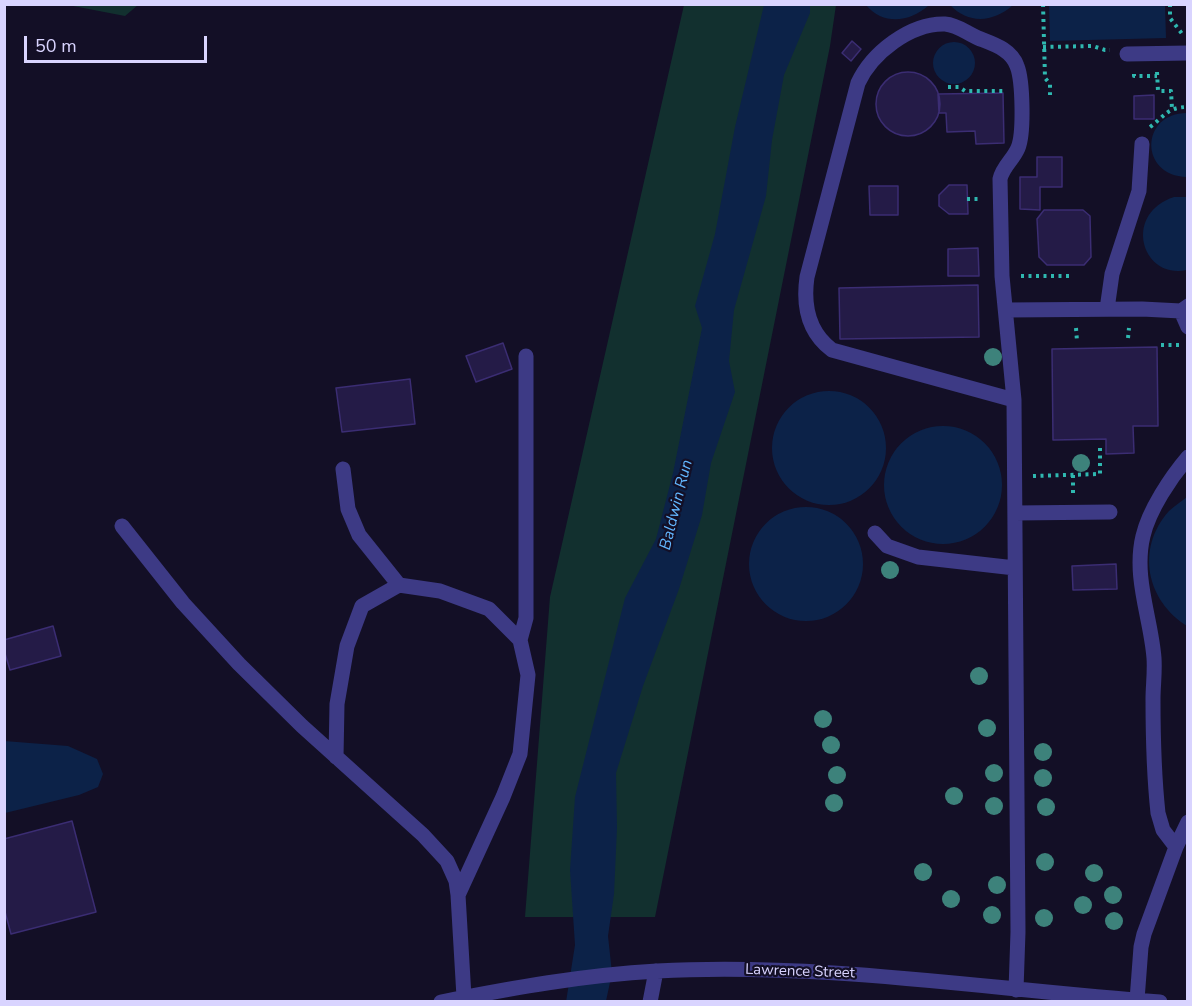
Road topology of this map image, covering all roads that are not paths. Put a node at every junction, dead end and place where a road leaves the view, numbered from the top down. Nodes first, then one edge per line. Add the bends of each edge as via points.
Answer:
1 (1186, 53) edge
2 (1127, 54) road end
3 (1142, 144) road end
4 (1184, 308) edge
5 (1107, 309) junction
6 (1006, 310) junction
7 (1188, 327) edge
8 (526, 356) dead end
9 (1014, 400) junction
10 (1188, 457) edge
11 (343, 469) dead end
12 (1110, 512) dead end
13 (1015, 513) junction
14 (122, 526) dead end
15 (875, 533) dead end
16 (1015, 568) junction
17 (399, 585) junction
18 (520, 640) junction
19 (336, 757) junction
20 (1188, 822) edge
21 (1176, 847) junction
22 (458, 895) junction
23 (656, 971) junction
24 (1016, 990) junction
25 (464, 997) junction
26 (1137, 1000) edge
27 (441, 1002) edge
28 (650, 1002) edge
29 (1160, 1002) edge

1 - 2 street
3 - 5 street via 1139,191 1112,274
4 - 5 street
4 - 7 street
5 - 6 street
6 - 9 street
6 - 9 street via 1000,179 1004,167 1016,154 1021,137 1018,68 1000,47 958,27 946,24 920,29 890,43 863,71 858,83 807,277 807,316 816,335 832,350
8 - 18 street via 526,610
9 - 13 street
10 - 21 street via 1149,518 1142,536 1141,566 1154,661 1158,813 1163,830
11 - 17 street via 348,509 359,535
12 - 13 street
13 - 16 street
14 - 19 street via 183,603 247,672
15 - 16 street via 887,546 918,558
16 - 24 street
17 - 18 street via 440,591 489,609
17 - 19 street via 362,606 347,646 337,704
18 - 22 street via 528,675 520,754
19 - 22 street via 447,861
20 - 21 street
21 - 26 street via 1144,934
22 - 25 street
23 - 24 street, Lawrence Street via 772,970
23 - 25 street, Lawrence Street
23 - 28 street
24 - 26 street, Lawrence Street
25 - 27 street, Lawrence Street
26 - 29 street, Lawrence Street

